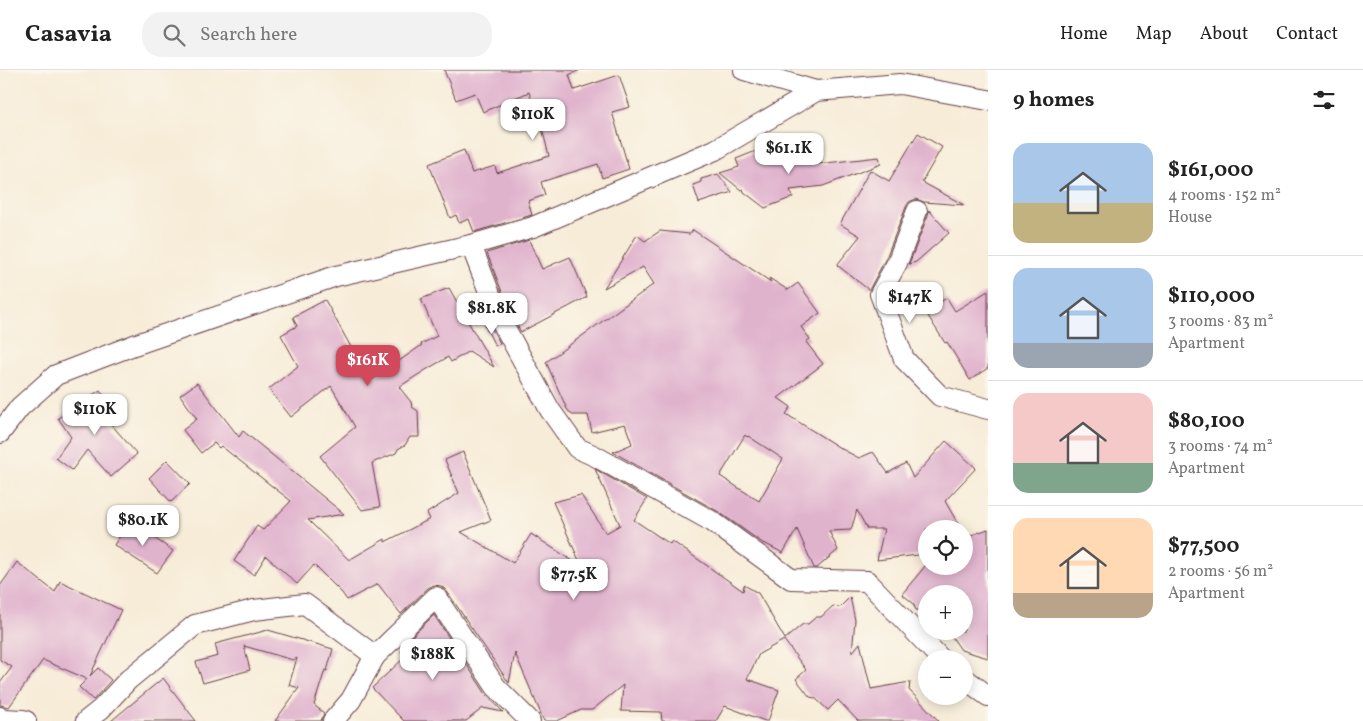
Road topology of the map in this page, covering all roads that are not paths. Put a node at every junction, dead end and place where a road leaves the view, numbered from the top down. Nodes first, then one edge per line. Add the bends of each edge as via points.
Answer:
1 (744, 70) edge
2 (816, 92) junction
3 (988, 100) edge
4 (917, 211) dead end
5 (471, 244) junction
6 (988, 409) edge
7 (0, 433) edge
8 (932, 650) edge
9 (375, 656) junction
10 (973, 685) edge
11 (988, 696) edge
12 (0, 718) edge
13 (26, 721) edge
14 (86, 721) edge
15 (332, 721) edge
16 (530, 721) edge

1 - 2 street
2 - 3 street via 900,84
2 - 5 street via 715,150 534,227
4 - 6 street via 897,263 880,294 904,359 940,396
5 - 7 street via 336,276 56,374 20,407
5 - 8 street via 498,315 550,410 577,448 713,522 791,579 867,581
9 - 14 street via 305,604 254,610 195,625 128,680
9 - 15 street via 351,700
9 - 16 street via 436,597 496,687
10 - 11 street
12 - 13 street

